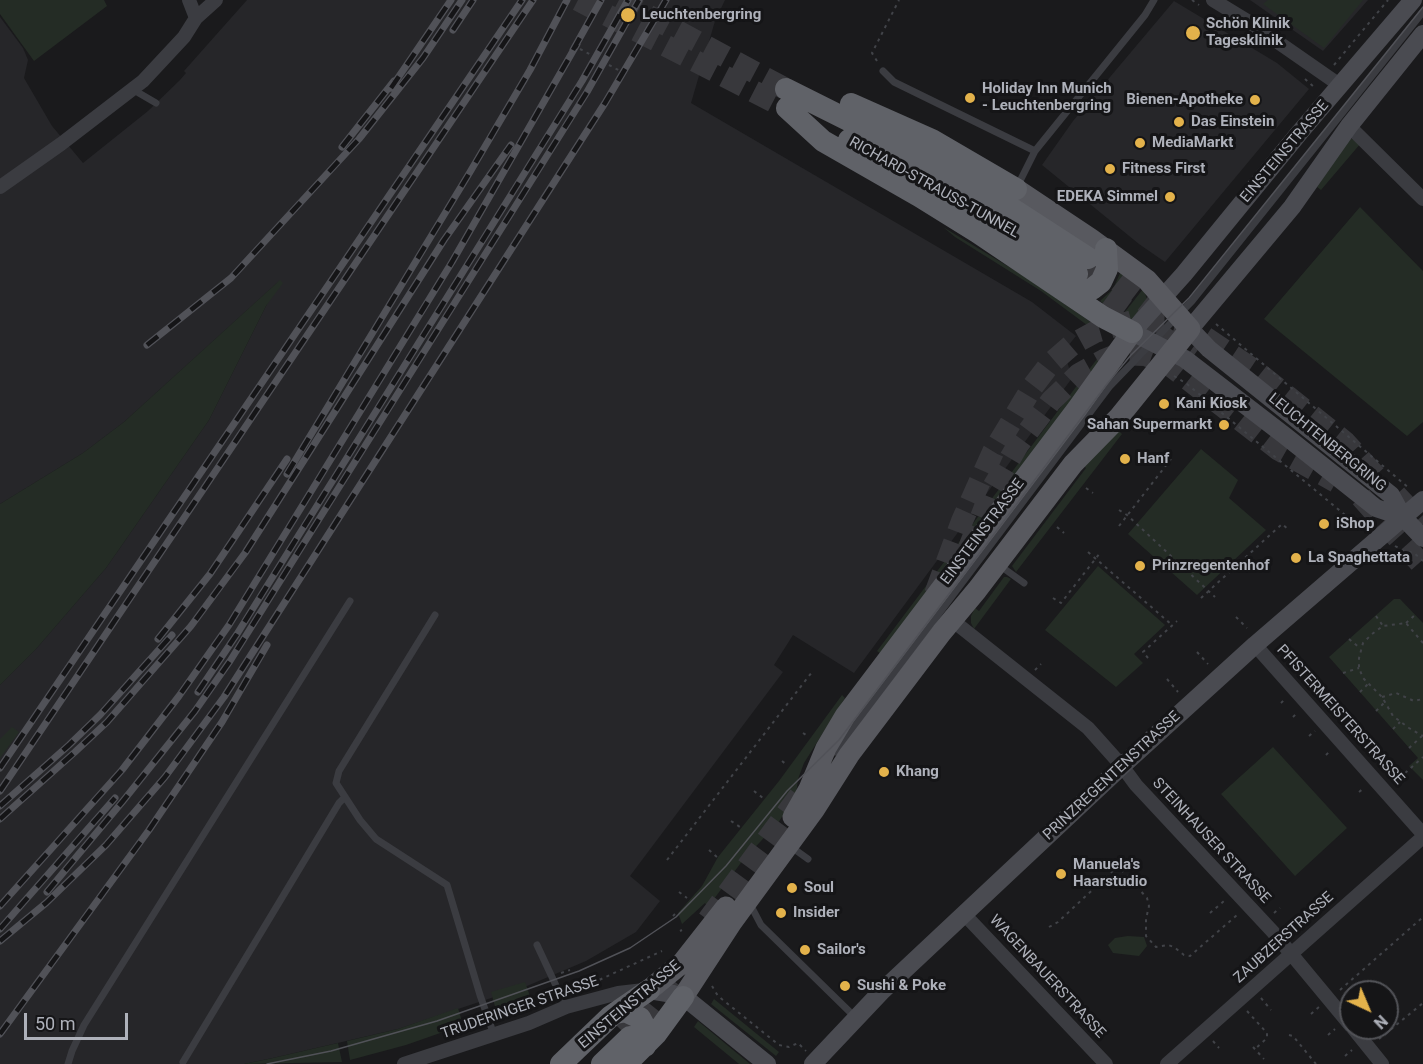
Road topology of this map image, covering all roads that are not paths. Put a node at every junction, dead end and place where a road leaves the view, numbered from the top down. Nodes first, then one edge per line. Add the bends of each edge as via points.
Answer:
1 (189, 0) edge
2 (216, 0) edge
3 (1154, 0) edge
4 (1213, 0) edge
5 (1413, 0) edge
6 (1423, 12) edge
7 (195, 18) junction
8 (1423, 34) edge
9 (883, 71) road end
10 (1341, 86) junction
11 (132, 89) junction
12 (788, 99) junction
13 (156, 103) dead end
14 (1349, 126) junction
15 (1035, 152) junction
16 (0, 187) edge
17 (1016, 189) junction
18 (1423, 199) edge
19 (1086, 269) junction
20 (1164, 297) junction
21 (1185, 322) junction
22 (1142, 337) junction
23 (1171, 351) junction
24 (1423, 500) edge
25 (1403, 517) junction
26 (1423, 538) edge
27 (997, 564) junction
28 (1024, 583) dead end
29 (350, 601) dead end
30 (435, 615) dead end
31 (952, 620) junction
32 (1256, 645) junction
33 (909, 652) junction
34 (882, 665) junction
35 (871, 726) junction
36 (1122, 766) junction
37 (811, 784) junction
38 (344, 798) junction
39 (1423, 836) edge
40 (788, 845) junction
41 (808, 859) dead end
42 (748, 899) junction
43 (964, 914) junction
44 (537, 945) dead end
45 (1291, 954) junction
46 (649, 990) junction
47 (683, 997) junction
48 (566, 1007) junction
49 (1339, 1011) edge
50 (856, 1018) junction
51 (627, 1031) junction
52 (494, 1035) junction
53 (1363, 1040) edge
54 (183, 1062) dead end
55 (68, 1064) edge
56 (404, 1064) edge
57 (561, 1064) edge
58 (581, 1064) edge
59 (602, 1064) edge
60 (626, 1064) edge
61 (767, 1064) edge
62 (813, 1064) edge
63 (1106, 1064) edge
64 (1167, 1064) edge
65 (1382, 1064) edge

1 - 7 street
2 - 7 street
3 - 15 lane
4 - 10 street
5 - 10 main road, EINSTEINSTRASSE
6 - 21 lane
7 - 11 street via 184,38
8 - 14 main road, EINSTEINSTRASSE
9 - 15 lane via 894,82
10 - 20 main road, EINSTEINSTRASSE
11 - 13 lane
11 - 16 street
12 - 17 highway via 844,101 932,140
12 - 19 highway, RICHARD-STRAUSS-TUNNEL via 950,171 997,199
12 - 19 highway via 823,141 919,196
14 - 18 street
14 - 21 main road, EINSTEINSTRASSE via 1304,193
15 - 17 lane
17 - 19 main road, LEUCHTENBERGRING
19 - 20 main road, LEUCHTENBERGRING via 1147,280
19 - 22 highway via 1103,317
20 - 21 main road, LEUCHTENBERGRING
20 - 22 main road, EINSTEINSTRASSE
21 - 22 lane
21 - 23 main road, EINSTEINSTRASSE
21 - 25 main road, LEUCHTENBERGRING via 1209,349 1391,495
22 - 23 main road, LEUCHTENBERGRING
22 - 33 lane via 1110,386
22 - 34 main road, EINSTEINSTRASSE via 1064,426
23 - 25 main road, LEUCHTENBERGRING via 1376,508
23 - 27 main road, EINSTEINSTRASSE via 1119,417 1073,464
24 - 25 main road, PRINZREGENTENSTRASSE
25 - 26 main road
25 - 32 main road, PRINZREGENTENSTRASSE
27 - 28 lane
27 - 31 main road, EINSTEINSTRASSE
29 - 55 lane via 84,1025
30 - 38 lane via 339,771 336,783
31 - 35 main road, EINSTEINSTRASSE
31 - 36 street, STEINHAUSER STRASSE via 1088,728
32 - 36 main road, PRINZREGENTENSTRASSE
32 - 39 street, PFISTERMEISTERSTRASSE
33 - 34 lane
33 - 35 lane
33 - 37 lane
34 - 37 main road, EINSTEINSTRASSE via 833,736
35 - 40 main road, EINSTEINSTRASSE
36 - 43 main road, PRINZREGENTENSTRASSE
36 - 45 street, STEINHAUSER STRASSE via 1136,785 1236,884
37 - 46 main road, EINSTEINSTRASSE via 788,824 705,934 672,972
38 - 52 lane via 376,838 447,885
38 - 54 lane
39 - 45 street, ZAUBZERSTRASSE
40 - 41 lane
40 - 42 main road, EINSTEINSTRASSE
42 - 47 main road, EINSTEINSTRASSE
42 - 50 lane via 761,925
43 - 50 main road, PRINZREGENTENSTRASSE
43 - 63 street, WAGENBAUERSTRASSE
44 - 48 lane
45 - 49 street, STEINHAUSER STRASSE
45 - 64 street, ZAUBZERSTRASSE
46 - 47 main road
46 - 48 street, TRUDERINGER STRASSE via 618,993
46 - 51 highway, EINSTEINSTRASSE
47 - 51 highway, EINSTEINSTRASSE via 666,1022
47 - 61 main road
48 - 52 street, TRUDERINGER STRASSE
50 - 62 main road, PRINZREGENTENSTRASSE
51 - 57 highway, EINSTEINSTRASSE
51 - 58 highway
51 - 59 highway
51 - 60 highway, EINSTEINSTRASSE
52 - 56 street, TRUDERINGER STRASSE
53 - 65 street, STEINHAUSER STRASSE

